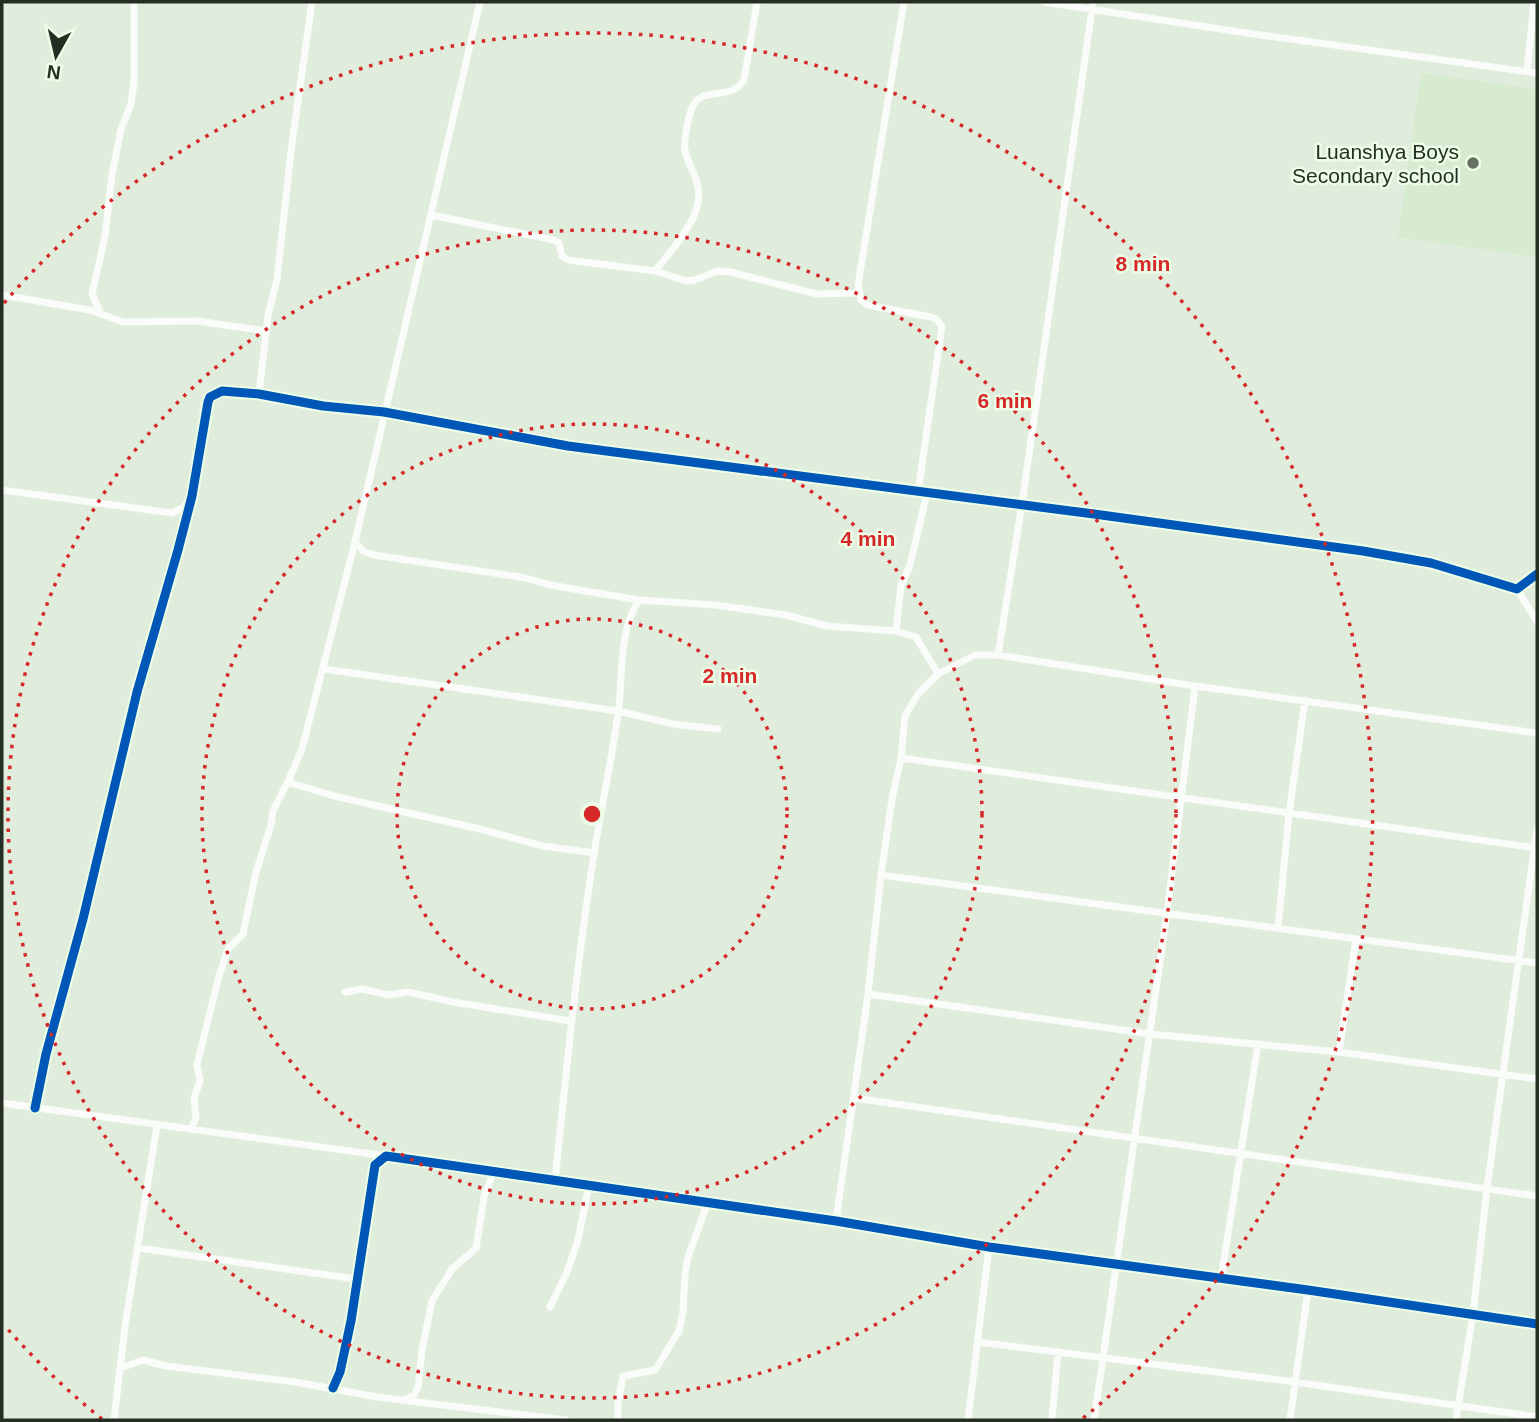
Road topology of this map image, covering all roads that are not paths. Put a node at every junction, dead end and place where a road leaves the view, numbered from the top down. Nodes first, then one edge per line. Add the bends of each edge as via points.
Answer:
1 (134, 2) edge
2 (312, 2) edge
3 (480, 2) edge
4 (757, 2) edge
5 (904, 2) edge
6 (1044, 2) edge
7 (1534, 2) edge
8 (1093, 6) edge
9 (1527, 71) junction
10 (1537, 73) edge
11 (431, 215) junction
12 (655, 271) junction
13 (859, 293) junction
14 (2, 295) edge
15 (101, 314) junction
16 (266, 331) junction
17 (259, 394) junction
18 (384, 412) junction
19 (2, 489) edge
20 (918, 492) junction
21 (927, 493) junction
22 (192, 496) junction
23 (1022, 504) junction
24 (355, 542) junction
25 (1537, 574) edge
26 (1517, 589) junction
27 (639, 600) junction
28 (1537, 622) edge
29 (895, 631) junction
30 (998, 654) junction
31 (324, 669) junction
32 (938, 674) junction
33 (1195, 686) junction
34 (1305, 700) junction
35 (618, 711) junction
36 (718, 729) dead end
37 (1537, 733) edge
38 (901, 758) junction
39 (290, 777) junction
40 (1182, 797) junction
41 (1289, 814) junction
42 (1537, 829) edge
43 (1535, 848) edge
44 (594, 853) junction
45 (881, 875) junction
46 (1167, 912) junction
47 (1278, 928) junction
48 (1356, 939) junction
49 (1519, 961) junction
50 (1537, 963) edge
51 (345, 992) dead end
52 (867, 994) junction
53 (570, 1021) junction
54 (1150, 1034) junction
55 (1258, 1044) junction
56 (1339, 1052) junction
57 (1504, 1073) junction
58 (1537, 1079) edge
59 (854, 1098) junction
60 (2, 1103) edge
61 (35, 1108) junction
62 (157, 1125) junction
63 (191, 1129) junction
64 (1136, 1138) junction
65 (1241, 1154) junction
66 (386, 1156) junction
67 (493, 1173) junction
68 (555, 1181) junction
69 (589, 1185) junction
70 (1487, 1188) junction
71 (1537, 1196) edge
72 (708, 1202) junction
73 (836, 1221) junction
74 (989, 1247) junction
75 (138, 1248) junction
76 (1116, 1263) junction
77 (1222, 1278) junction
78 (356, 1279) junction
79 (1308, 1290) junction
80 (551, 1307) dead end
81 (1473, 1314) junction
82 (1537, 1324) edge
83 (978, 1342) junction
84 (1058, 1352) junction
85 (1103, 1359) junction
86 (121, 1368) junction
87 (1295, 1382) junction
88 (333, 1388) junction
89 (404, 1400) junction
90 (1457, 1406) junction
91 (1537, 1417) edge
92 (114, 1420) edge
93 (566, 1420) edge
94 (618, 1420) edge
95 (968, 1420) edge
96 (1052, 1420) edge
97 (1094, 1420) edge
98 (1290, 1420) edge
99 (1456, 1420) edge

1 - 15 street via 131,104 121,129 92,295
2 - 16 street via 278,279
3 - 11 street
4 - 12 street via 744,80 737,90 702,95 691,108 684,148 697,178 698,203 694,216
5 - 13 street
6 - 8 street
7 - 9 street
8 - 9 street
8 - 23 street
9 - 10 street
11 - 12 street via 554,240 568,260
11 - 18 street
12 - 13 street via 686,281 730,272 797,291
13 - 20 street via 867,305 930,317 942,326
14 - 15 street
15 - 16 street via 123,322 197,321
16 - 17 street
17 - 18 street
17 - 22 street via 222,391 210,397
18 - 20 street via 568,446
18 - 24 street
19 - 22 street via 172,513
20 - 21 street
21 - 23 street
21 - 29 street via 901,586
22 - 61 street via 136,692
23 - 26 street via 1431,563
23 - 30 street
24 - 27 street via 374,555
24 - 31 street
25 - 26 street
26 - 28 street
27 - 29 street via 715,604 827,626
27 - 35 street via 626,628
29 - 32 street via 916,637
30 - 32 street via 975,655
30 - 33 street
31 - 35 street
31 - 39 street
32 - 38 street via 905,716
33 - 34 street
33 - 40 street
34 - 37 street
34 - 41 street
35 - 36 street
35 - 44 street
38 - 40 street
38 - 45 street
39 - 44 street via 291,783 334,796 543,846
39 - 63 street via 273,811 243,934 228,948 219,976 197,1065 200,1081
40 - 41 street
40 - 46 street
41 - 43 street
41 - 47 street
42 - 43 street
43 - 49 street
44 - 53 street
45 - 46 street
45 - 52 street
46 - 47 street
46 - 54 street
47 - 48 street
48 - 49 street
48 - 56 street
49 - 50 street
49 - 57 street
51 - 53 street via 408,992
52 - 54 street
52 - 59 street
53 - 68 street
54 - 55 street
54 - 64 street
55 - 56 street
55 - 65 street
56 - 57 street
57 - 58 street
57 - 70 street
59 - 64 street
59 - 73 street
60 - 61 street
61 - 62 street
62 - 63 street
62 - 75 street
63 - 66 street
64 - 65 street
64 - 76 street
65 - 70 street
65 - 77 street
66 - 67 street
66 - 78 street via 375,1165
67 - 68 street
67 - 89 street via 484,1196 476,1248 452,1269 432,1301 418,1388
68 - 69 street
69 - 72 street
69 - 80 street via 578,1240
70 - 71 street
70 - 81 street
72 - 73 street
72 - 94 street via 688,1257 679,1331 655,1370 623,1376
73 - 74 street
74 - 76 street
74 - 83 street
75 - 78 street
75 - 86 street
76 - 77 street
76 - 85 street
77 - 79 street
78 - 88 street via 351,1321
79 - 81 street
79 - 87 street
81 - 82 street
81 - 90 street
83 - 84 street
83 - 95 street
84 - 85 street
84 - 96 street
85 - 87 street
85 - 97 street
86 - 88 street via 143,1360
86 - 92 street
87 - 90 street
87 - 98 street
88 - 89 street
89 - 93 street
90 - 91 street
90 - 99 street

